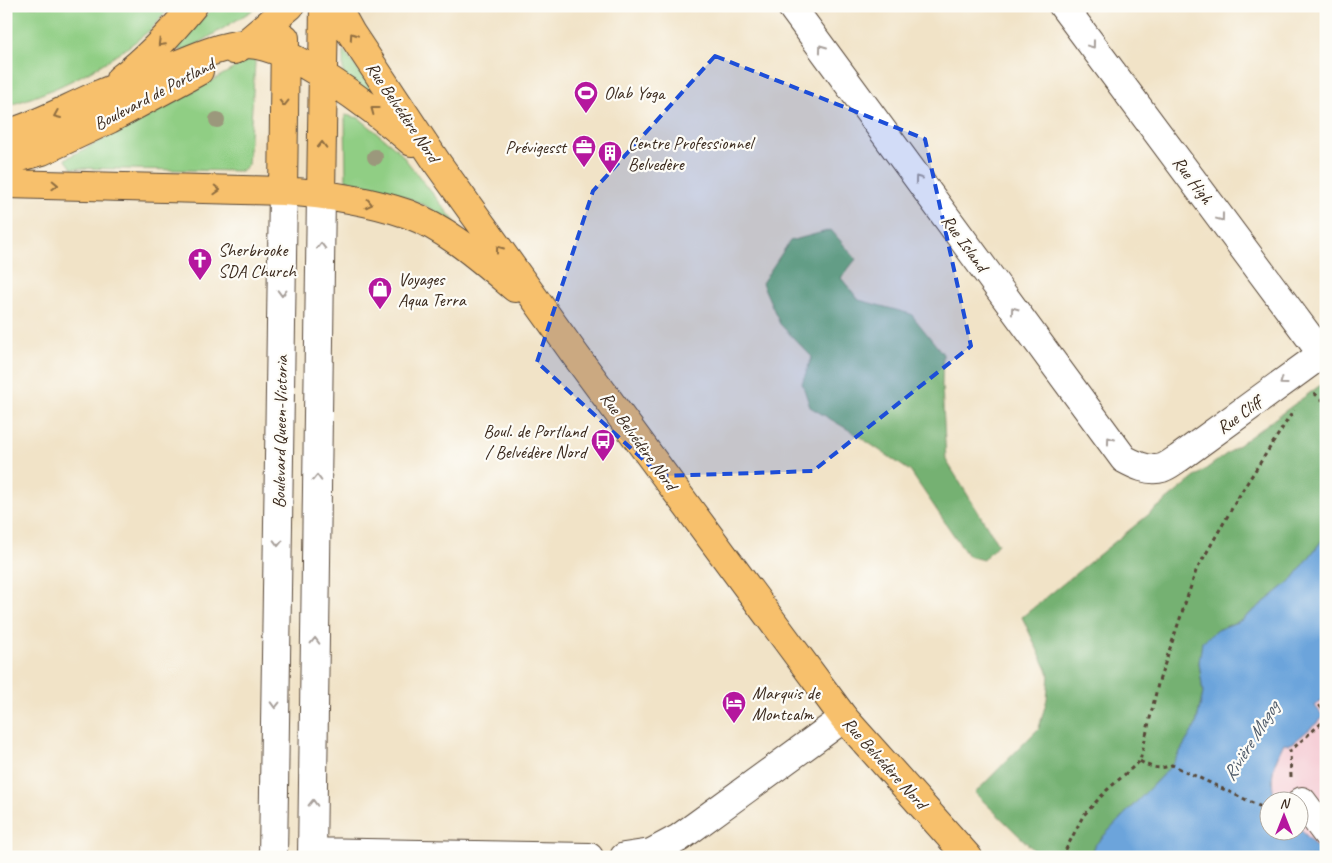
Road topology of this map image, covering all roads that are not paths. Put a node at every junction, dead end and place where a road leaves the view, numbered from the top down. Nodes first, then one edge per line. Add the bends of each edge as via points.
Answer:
1 (193, 6) edge
2 (324, 6) edge
3 (336, 6) edge
4 (791, 6) edge
5 (1063, 6) edge
6 (287, 8) edge
7 (245, 44) junction
8 (284, 54) junction
9 (323, 76) junction
10 (101, 94) junction
11 (6, 134) edge
12 (6, 161) edge
13 (438, 164) junction
14 (6, 184) edge
15 (283, 192) junction
16 (322, 194) junction
17 (548, 316) junction
18 (1324, 352) edge
19 (1148, 468) joint
20 (844, 718) junction
21 (1310, 812) edge
22 (1326, 833) edge
23 (312, 854) edge
24 (651, 855) edge
25 (273, 857) edge
26 (589, 857) edge
27 (624, 857) edge
28 (968, 857) edge

1 -> 10 main road via 137,66
2 - 9 main road
13 -> 3 main road, Rue Belvédère Nord
19 -> 4 street, Rue Island via 1124,459
5 -> 18 street, Rue High
6 - 7 main road, Boulevard de Portland
6 - 8 main road, Boulevard Queen-Victoria
7 - 8 main road
7 - 10 main road via 216,50
7 - 12 main road, Boulevard de Portland via 110,119 42,151
8 - 9 main road
8 -> 15 main road, Boulevard Queen-Victoria
13 -> 9 main road via 387,120
16 -> 9 main road
10 -> 11 main road, Boulevard de Portland via 58,115
17 -> 13 main road, Rue Belvédère Nord
14 -> 15 main road
15 - 16 main road
15 -> 25 street, Boulevard Queen-Victoria
16 -> 17 main road via 409,214 439,230 470,250
23 -> 16 street
17 - 20 main road, Rue Belvédère Nord
18 -> 19 street, Rue Cliff via 1180,458 1162,468
20 - 24 street
20 - 28 main road, Rue Belvédère Nord
21 - 22 street
23 - 26 street
24 - 27 street

